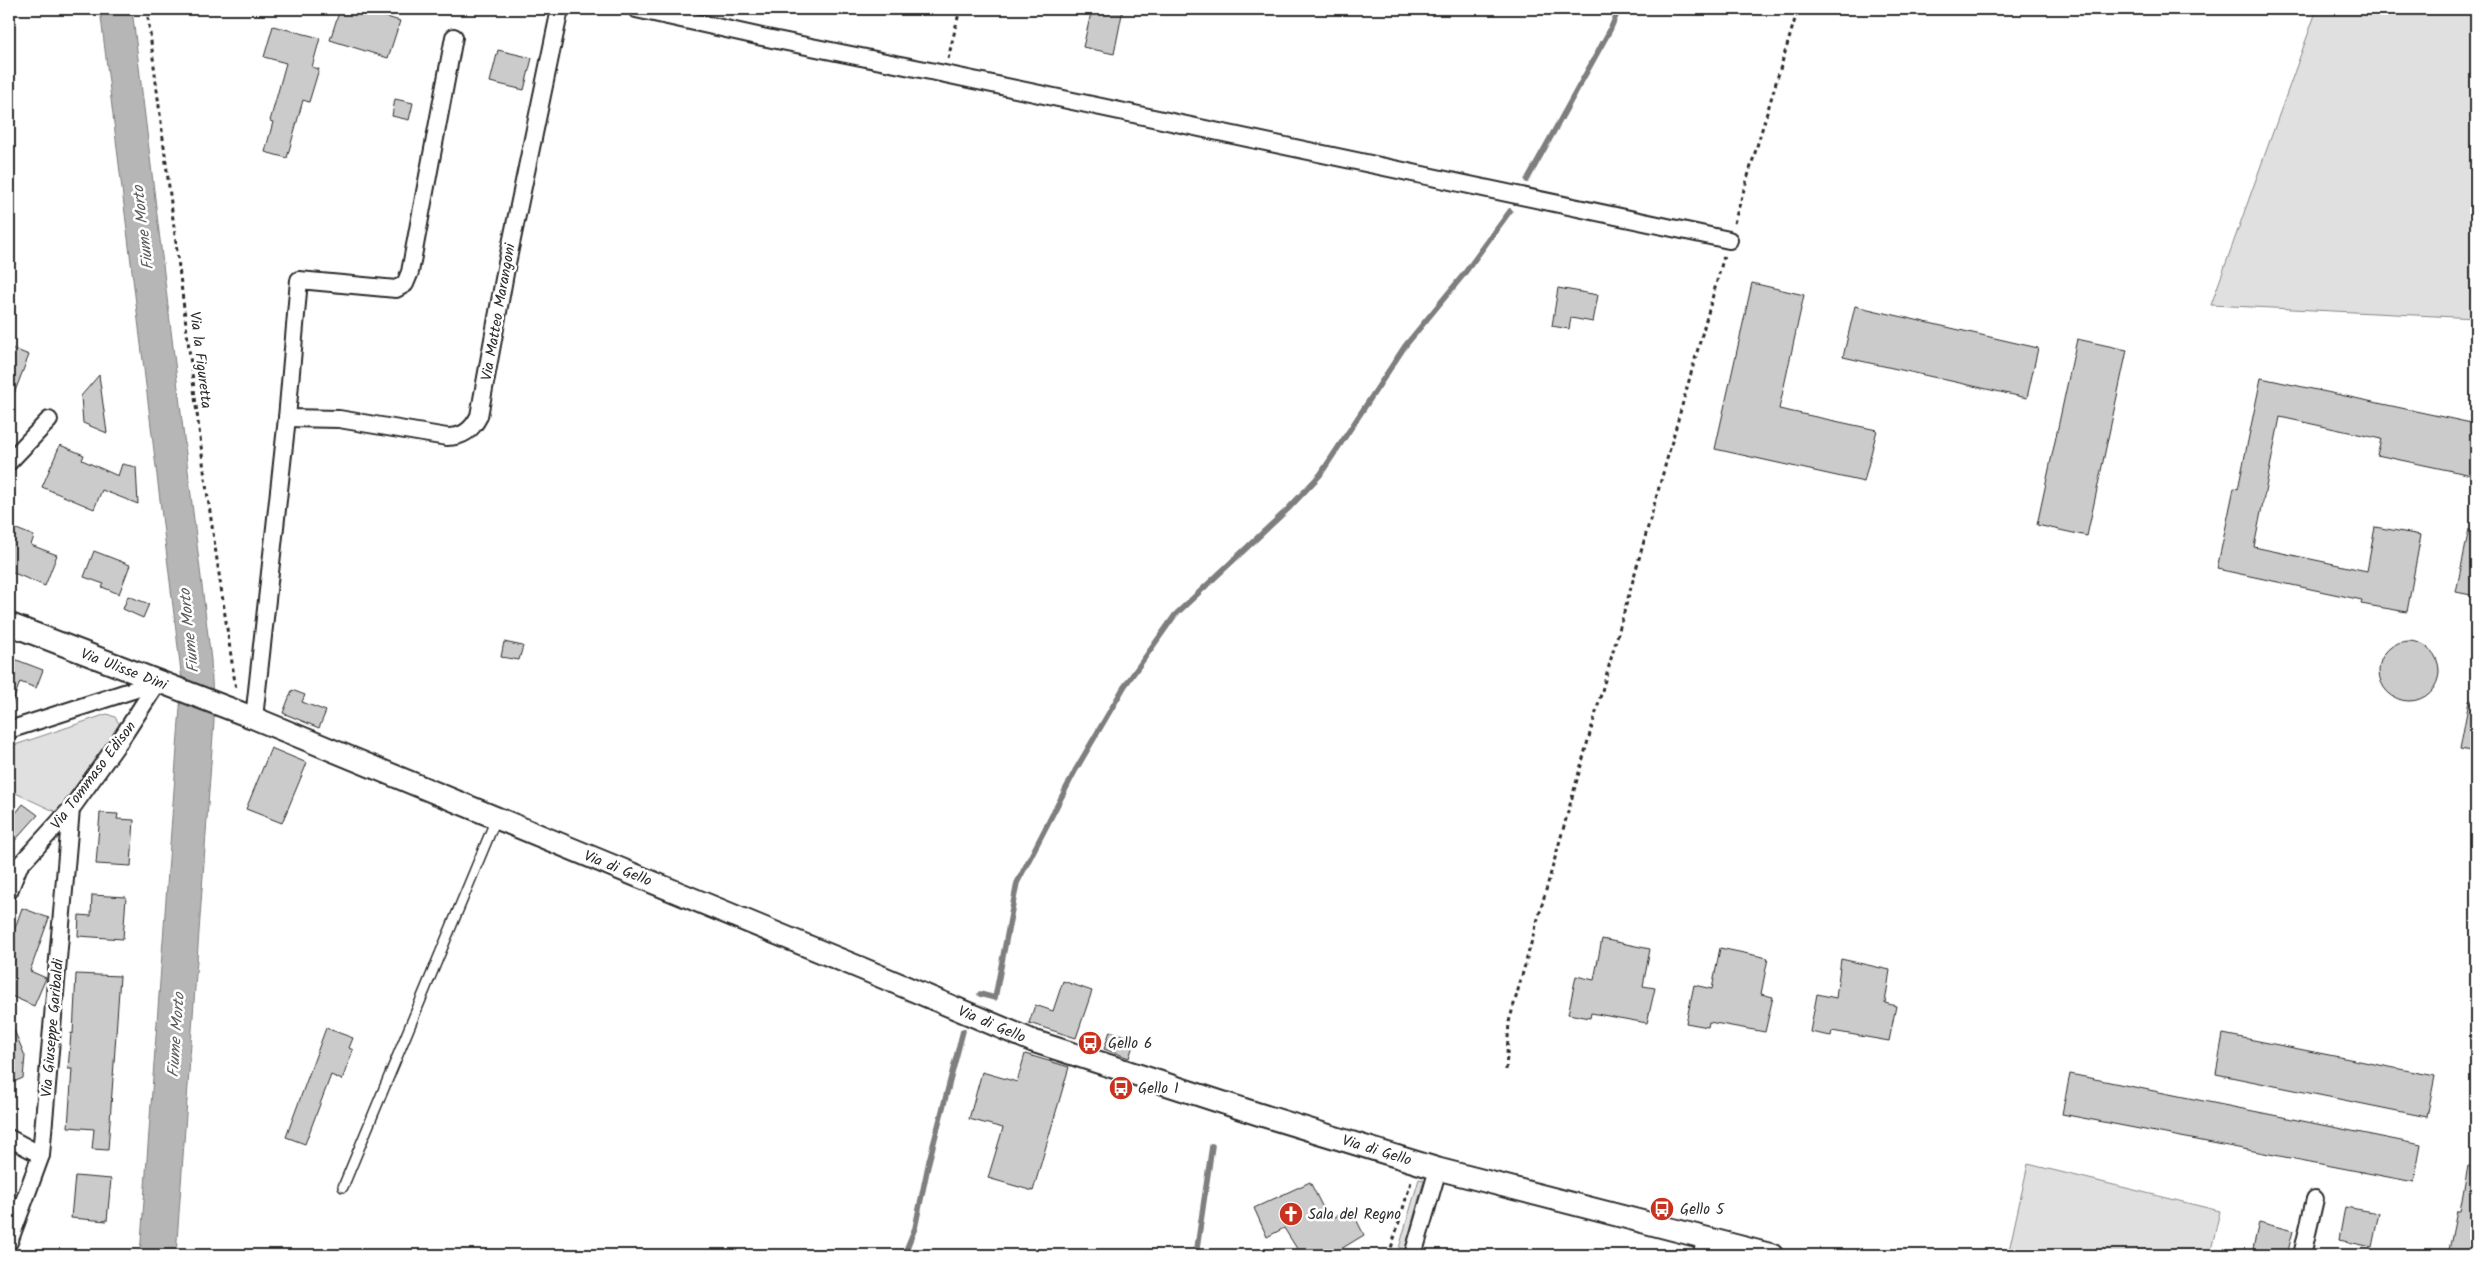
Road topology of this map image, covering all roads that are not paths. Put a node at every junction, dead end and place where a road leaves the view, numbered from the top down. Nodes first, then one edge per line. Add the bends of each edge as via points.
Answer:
1 (560, 9) edge
2 (636, 9) edge
3 (454, 37) dead end
4 (1729, 240) road end
5 (287, 418) junction
6 (49, 420) dead end
7 (9, 462) edge
8 (9, 624) edge
9 (162, 683) junction
10 (240, 713) junction
11 (9, 730) edge
12 (71, 809) junction
13 (496, 818) junction
14 (14, 864) edge
15 (9, 891) edge
16 (9, 1138) edge
17 (40, 1154) junction
18 (1438, 1169) junction
19 (343, 1187) dead end
20 (2315, 1199) dead end
21 (9, 1242) edge
22 (1703, 1246) edge
23 (1413, 1255) edge
24 (1772, 1255) edge
25 (2302, 1255) edge

1 - 5 street, Via Matteo Marangoni via 506,268 480,416 475,425 458,437 447,437 339,420
2 - 4 street
3 - 5 street via 410,272 405,284 396,288 299,280
5 - 10 street
6 - 7 street
8 - 9 street, Via Ulisse Dini
9 - 10 street, Via Ulisse Dini
9 - 11 street
9 - 12 street, Via Tommaso Edison
10 - 13 street, Via di Gello
12 - 14 street, Via Tommaso Edison
12 - 17 street, Via Giuseppe Garibaldi
13 - 18 street, Via di Gello via 1033,1041
13 - 19 lane
14 - 15 street, Via Tommaso Edison
16 - 17 street
17 - 21 street, Via Giuseppe Garibaldi
18 - 22 street, Via di Gello
18 - 23 street
20 - 25 street
22 - 24 street, Via di Gello

